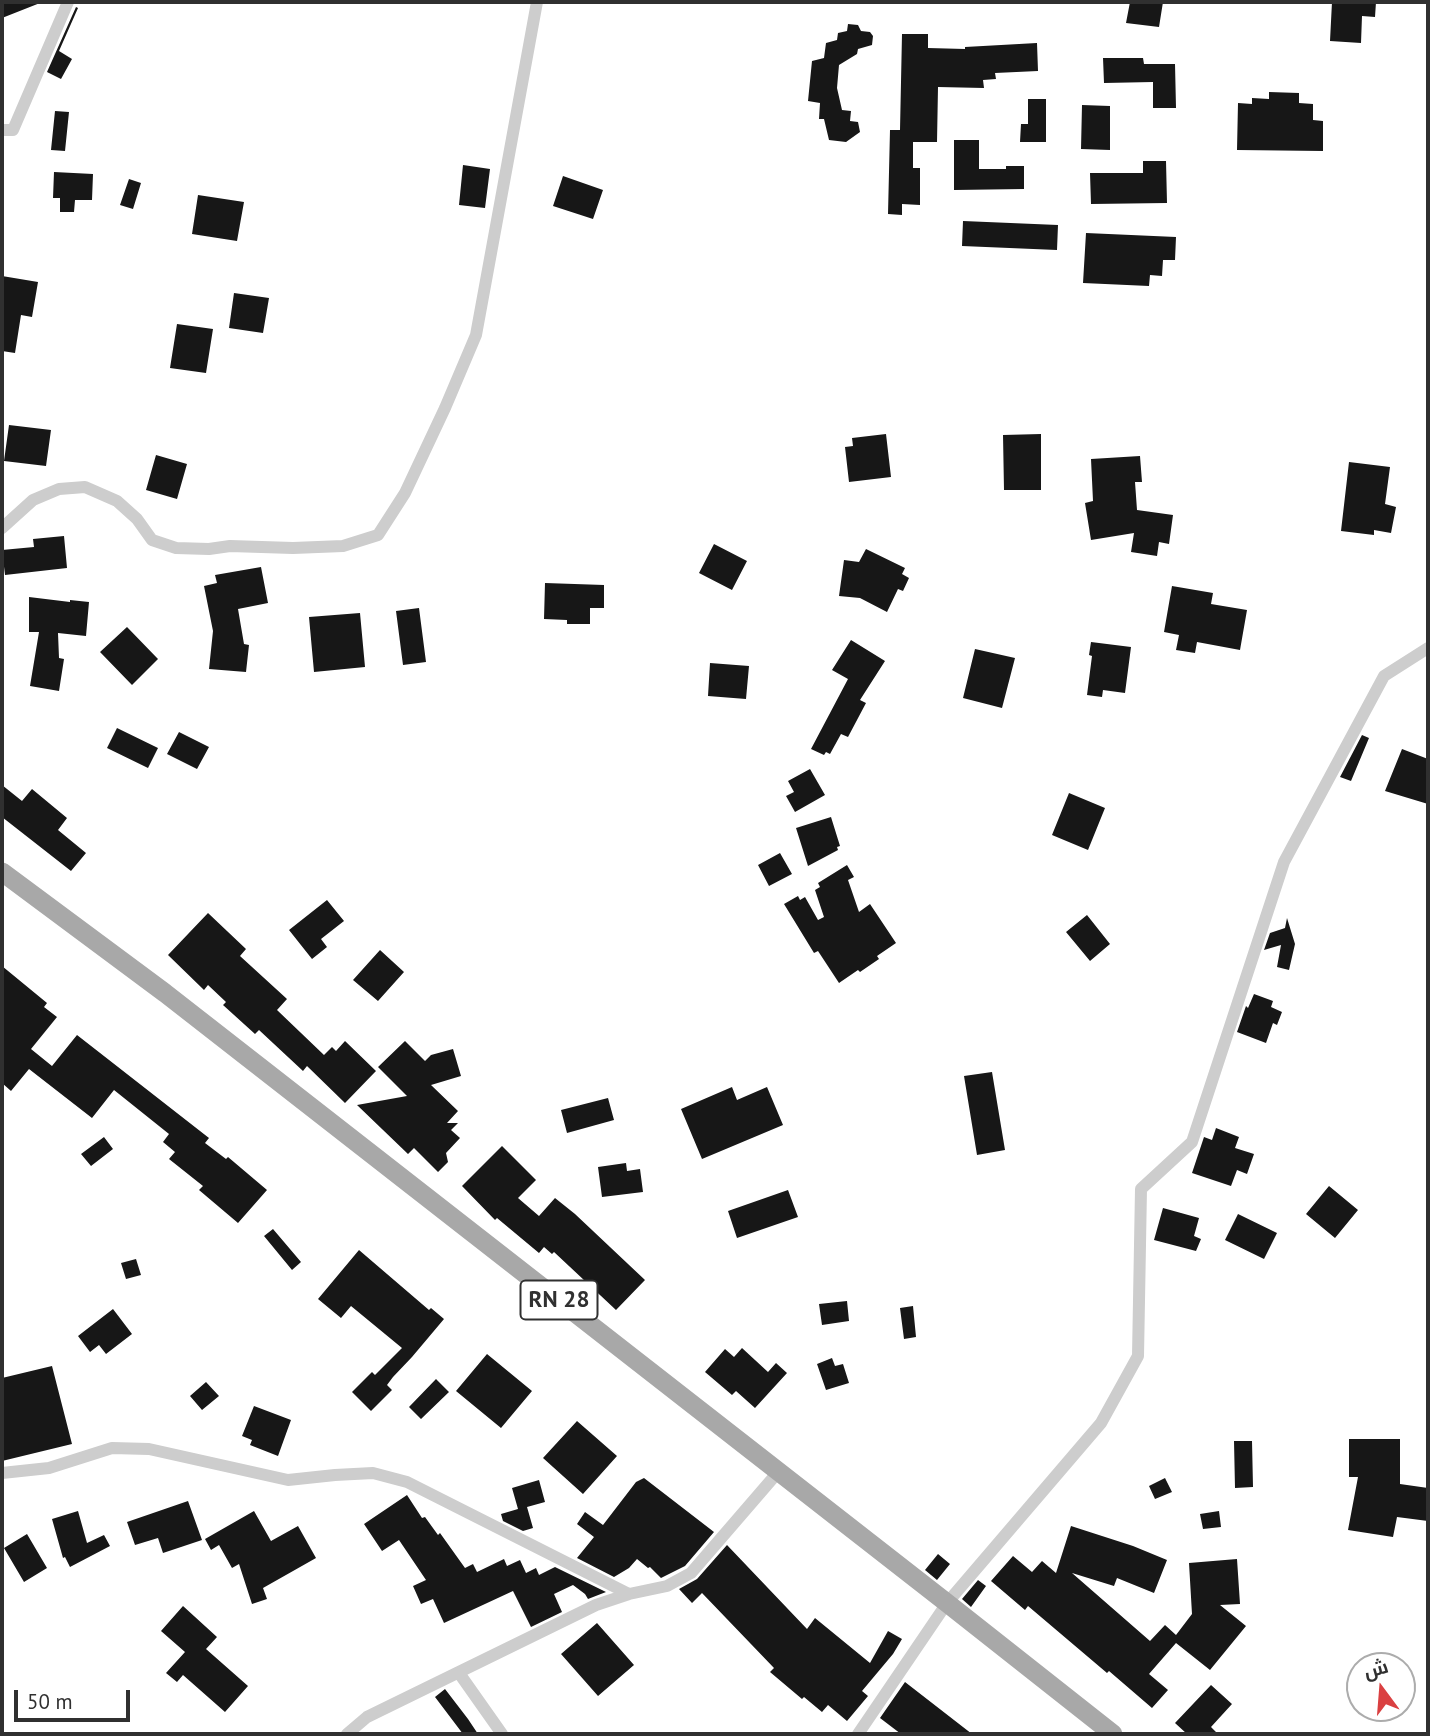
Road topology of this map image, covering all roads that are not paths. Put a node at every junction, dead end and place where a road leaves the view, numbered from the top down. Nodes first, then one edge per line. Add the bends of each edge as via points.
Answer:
1 (68, 2) edge
2 (537, 2) edge
3 (2, 130) edge
4 (2, 528) edge
5 (1428, 648) edge
6 (2, 872) edge
7 (779, 1471) junction
8 (2, 1473) edge
9 (629, 1594) junction
10 (947, 1603) junction
11 (459, 1673) junction
12 (347, 1734) edge
13 (502, 1734) edge
14 (858, 1734) edge
15 (1113, 1734) edge

1 - 3 street via 13,130
2 - 4 street via 477,335 405,493 378,535 343,546 176,548 152,540 117,501 85,487 59,489 33,500
5 - 10 street via 1384,676 1284,862 1192,1142 1141,1189 1138,1356 1101,1423
6 - 7 main road, RN 28 via 165,993
7 - 9 street via 691,1573 667,1586
7 - 10 main road, RN 28
8 - 9 street via 49,1468 112,1448 149,1449 288,1480 373,1473 407,1482
9 - 11 street via 596,1605
10 - 14 street
10 - 15 main road, RN 28
11 - 12 street via 367,1717
11 - 13 street

